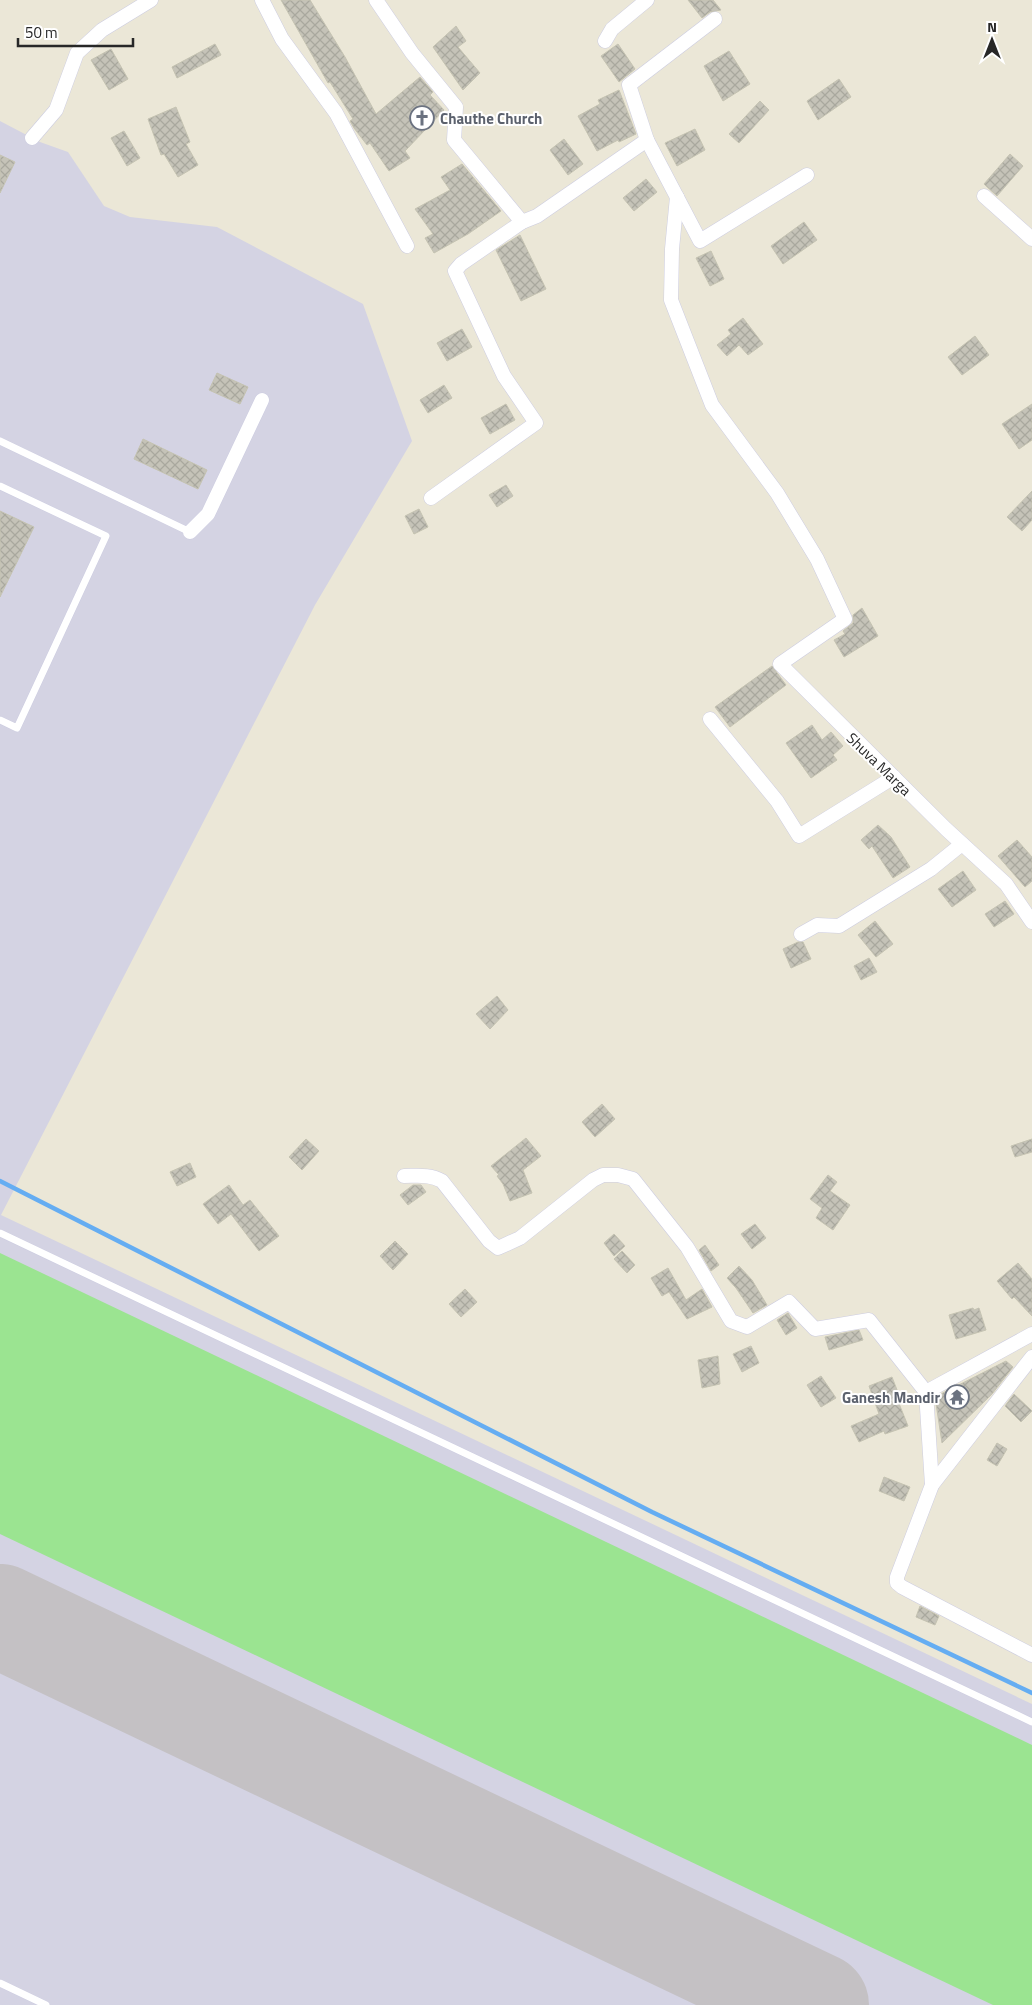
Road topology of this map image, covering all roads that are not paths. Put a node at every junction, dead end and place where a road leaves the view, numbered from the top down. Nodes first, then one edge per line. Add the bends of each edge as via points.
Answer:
1 (151, 0) edge
2 (262, 0) edge
3 (376, 0) edge
4 (647, 0) edge
5 (715, 19) dead end
6 (604, 41) dead end
7 (32, 138) dead end
8 (646, 140) junction
9 (807, 175) dead end
10 (984, 196) dead end
11 (677, 197) junction
12 (522, 222) junction
13 (1032, 239) edge
14 (407, 246) dead end
15 (262, 400) dead end
16 (0, 441) edge
17 (0, 486) edge
18 (430, 498) dead end
19 (190, 532) joint
20 (710, 719) dead end
21 (0, 720) edge
22 (894, 777) junction
23 (962, 844) junction
24 (1032, 922) edge
25 (801, 934) dead end
26 (404, 1176) dead end
27 (0, 1233) edge
28 (1032, 1334) edge
29 (1032, 1358) edge
30 (926, 1392) junction
31 (932, 1485) junction
32 (1032, 1655) edge
33 (1032, 1722) edge
34 (0, 1983) edge
35 (46, 2005) edge

1 - 7 street via 102,30 77,53 56,110
2 - 14 street via 282,39 336,113
3 - 12 street via 412,53 456,107 454,140
4 - 6 street via 612,29
5 - 8 street via 629,85
8 - 11 street
8 - 12 street via 536,216
9 - 11 street via 700,241
10 - 13 street
11 - 22 street, Shuva Marga via 671,300 712,405 777,493 817,559 845,619 780,664
12 - 18 street via 455,271 504,376 536,423
15 - 19 street via 208,514
16 - 19 lane
17 - 21 lane via 106,536 17,728
20 - 22 street via 777,801 799,836
22 - 23 street, Shuva Marga
23 - 24 street, Shuva Marga via 1006,884
23 - 25 street via 931,869 839,926 817,925
26 - 30 street via 442,1181 498,1248 520,1238 593,1180 603,1175 633,1179 687,1247 732,1321 747,1327 789,1302 815,1330 869,1320
27 - 33 lane
28 - 30 street
29 - 31 street
30 - 31 street
31 - 32 street via 897,1583
34 - 35 lane

